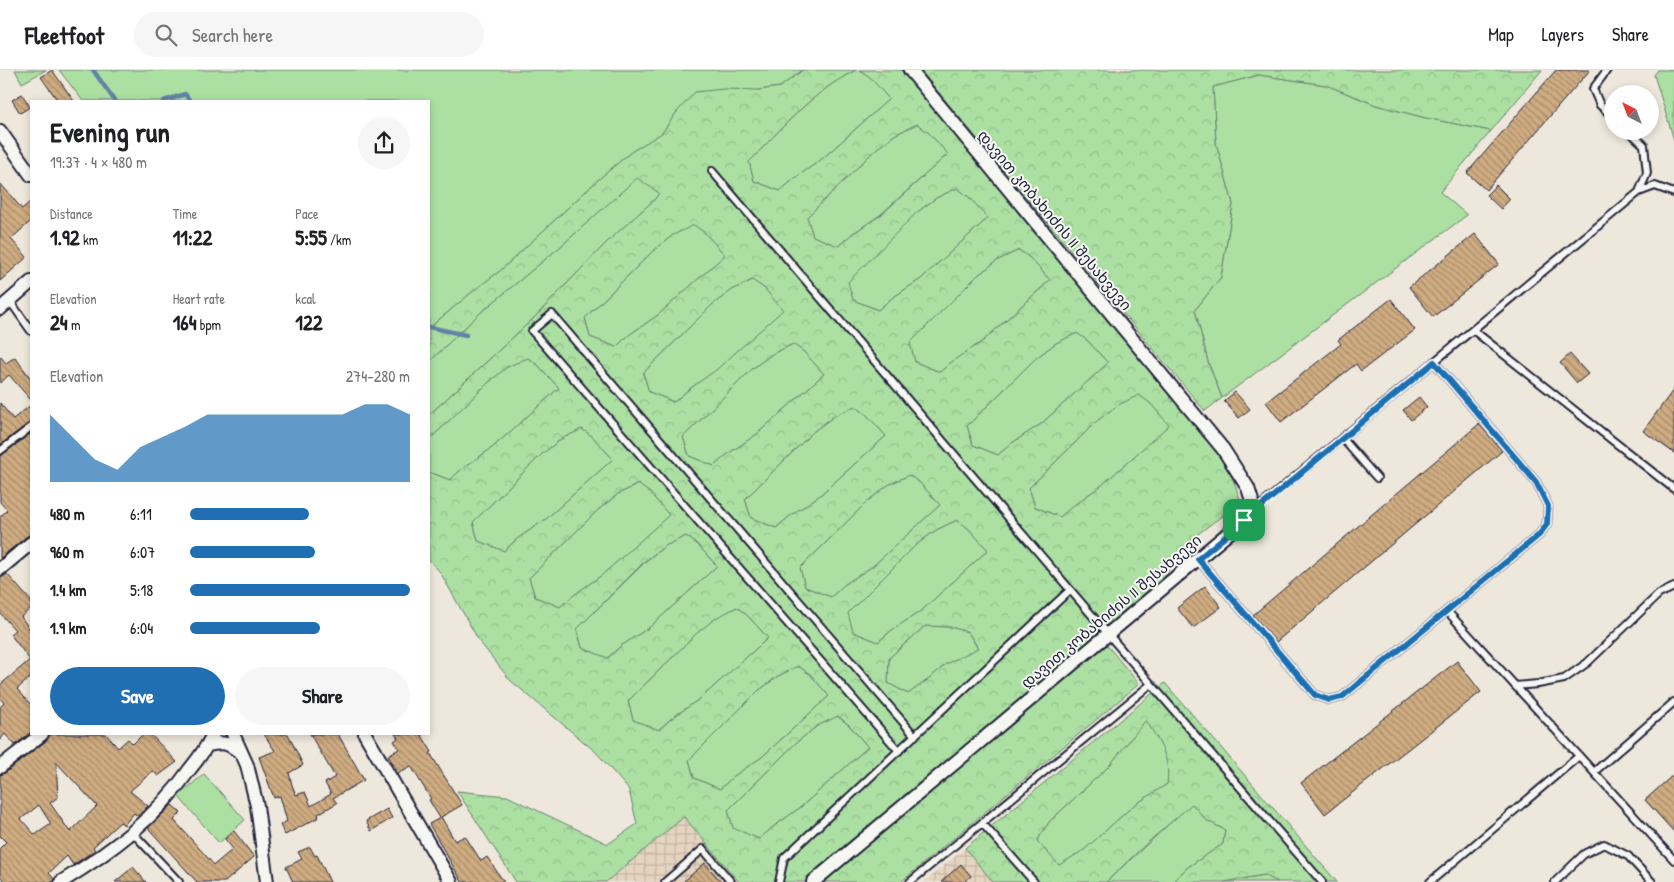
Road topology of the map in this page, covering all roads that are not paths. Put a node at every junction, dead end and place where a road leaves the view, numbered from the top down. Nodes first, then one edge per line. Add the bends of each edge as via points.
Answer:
1 (910, 70) edge
2 (1607, 70) edge
3 (1604, 109) edge
4 (0, 131) edge
5 (1639, 140) edge
6 (712, 171) dead end
7 (30, 174) edge
8 (1639, 192) junction
9 (1674, 193) edge
10 (30, 283) edge
11 (5, 305) edge
12 (30, 330) edge
13 (1473, 330) junction
14 (1434, 362) junction
15 (30, 429) edge
16 (1342, 438) junction
17 (0, 451) edge
18 (1377, 478) dead end
19 (1674, 489) edge
20 (1244, 520) junction
21 (30, 544) edge
22 (1198, 559) junction
23 (0, 569) edge
24 (1674, 586) edge
25 (1070, 590) junction
26 (1446, 611) junction
27 (1108, 634) junction
28 (1151, 684) junction
29 (1515, 686) junction
30 (1674, 702) edge
31 (41, 735) edge
32 (233, 735) edge
33 (366, 735) edge
34 (915, 736) junction
35 (210, 740) edge
36 (899, 751) junction
37 (242, 754) junction
38 (1579, 756) junction
39 (0, 768) edge
40 (1594, 772) junction
41 (982, 823) junction
42 (133, 833) junction
43 (1674, 860) edge
44 (61, 882) edge
45 (179, 882) edge
46 (267, 882) edge
47 (451, 882) edge
48 (665, 882) edge
49 (731, 882) edge
50 (778, 882) edge
51 (813, 882) edge
52 (910, 882) edge
53 (1034, 882) edge
54 (1322, 882) edge
55 (1430, 882) edge
56 (1554, 882) edge
57 (1652, 882) edge

1 - 20 street, დავით კობახიძის II შესახვევი via 1224,449 1248,488 1252,501
2 - 3 lane via 1592,89
4 - 7 street
5 - 8 lane via 1644,145 1647,173
6 - 25 lane
8 - 9 lane via 1655,186
8 - 13 lane
10 - 11 street
11 - 12 lane
13 - 14 lane
13 - 19 lane
14 - 16 lane
14 - 26 lane via 1536,482 1548,506 1547,524 1539,535
15 - 17 lane
16 - 18 lane
16 - 20 lane
20 - 22 street, დავით კობახიძის II შესახვევი
21 - 23 street
22 - 26 lane via 1315,695 1329,700 1342,697
22 - 27 street, დავით კობახიძის II შესახვევი
24 - 29 lane via 1659,594 1587,663 1564,679
25 - 27 lane
25 - 34 lane
26 - 29 lane
27 - 28 lane
27 - 51 street, დავით კობახიძის II შესახვევი
28 - 41 lane
28 - 54 lane
29 - 38 lane
30 - 40 lane
31 - 39 street
32 - 37 street
33 - 47 street
34 - 36 lane
34 - 36 lane via 552,314 532,331
35 - 37 street via 230,745
35 - 42 street via 176,789
36 - 50 lane via 784,858
37 - 46 street via 257,806
38 - 40 lane
38 - 55 lane
40 - 43 lane
41 - 52 lane
41 - 53 lane
42 - 44 street
42 - 45 lane
48 - 49 lane via 703,849
56 - 57 lane via 1584,854 1604,844 1628,856

